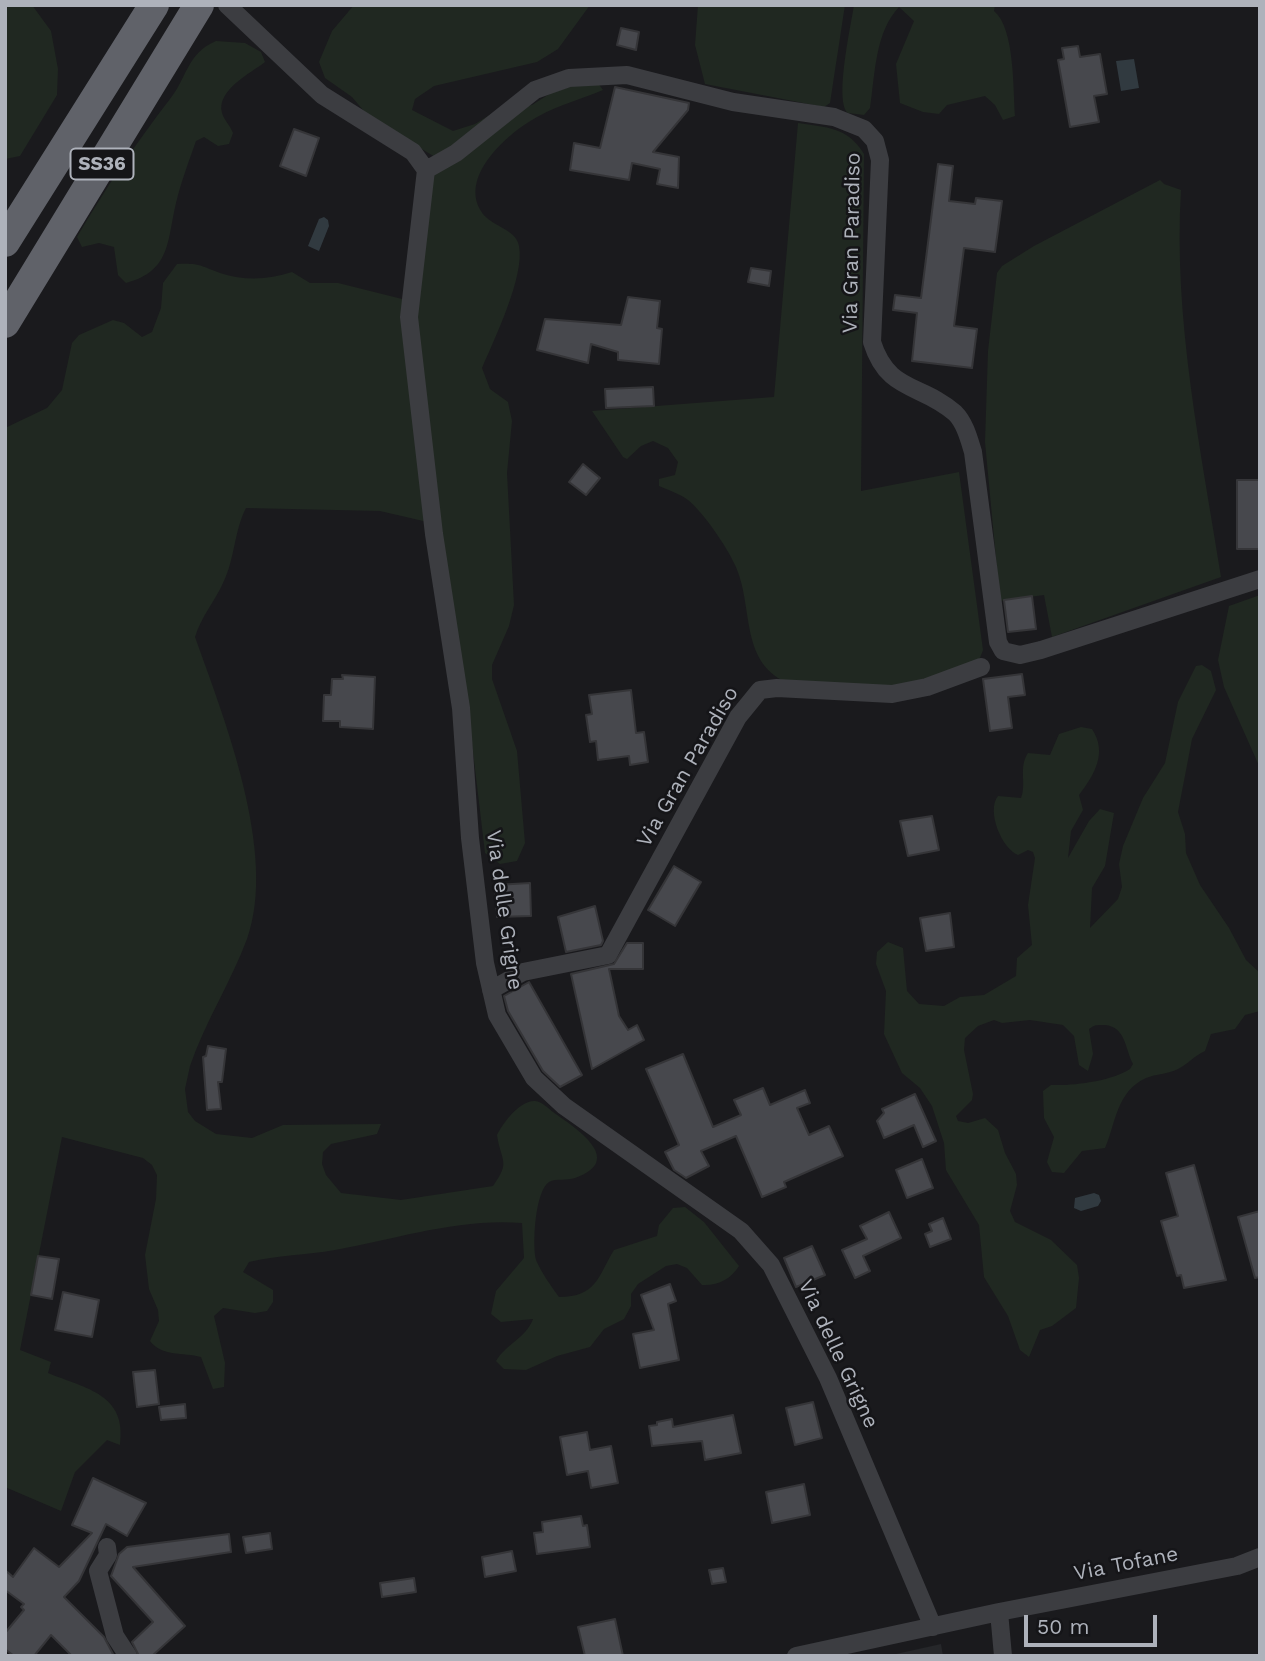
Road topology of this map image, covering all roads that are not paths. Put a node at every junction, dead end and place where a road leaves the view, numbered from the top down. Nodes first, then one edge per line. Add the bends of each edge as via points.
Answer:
1 (154, 5) edge
2 (199, 5) edge
3 (227, 5) edge
4 (426, 170) junction
5 (5, 242) edge
6 (5, 323) edge
7 (1260, 579) edge
8 (981, 667) dead end
9 (491, 990) junction
10 (107, 1547) dead end
11 (1260, 1557) edge
12 (999, 1612) junction
13 (933, 1627) junction
14 (128, 1656) edge
15 (796, 1656) edge
16 (1003, 1656) edge

1 - 5 highway, SS36
2 - 6 highway, SS36
3 - 4 street via 322,95 413,152
4 - 7 street, Via Gran Paradiso via 456,153 535,90 569,78 627,75 733,102 834,117 864,129 875,141 880,160 872,342 879,362 897,381 956,414 966,430 1003,651 1020,655 1041,650
4 - 9 street, Via delle Grigne via 410,317 433,534 461,708 470,838
8 - 9 street, Via Gran Paradiso via 892,694 760,690 738,717 608,955 523,972
9 - 13 street, Via delle Grigne via 497,1015 534,1077 564,1106 741,1231 771,1265 828,1378
10 - 14 street via 108,1555 97,1571 115,1636
11 - 12 street, Via Tofane via 1237,1566
12 - 13 street, Via Tofane
12 - 16 street
13 - 15 street, Via Tofane

